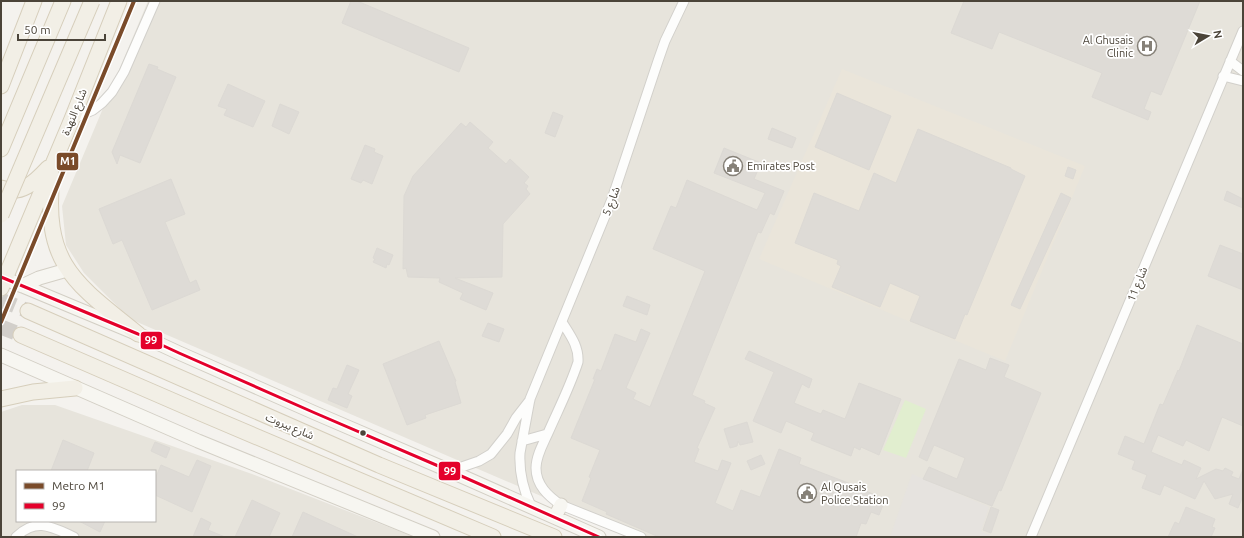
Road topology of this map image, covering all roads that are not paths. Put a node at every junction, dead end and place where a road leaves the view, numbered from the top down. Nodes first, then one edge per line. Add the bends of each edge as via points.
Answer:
1 (30, 1) edge
2 (34, 1) edge
3 (63, 1) edge
4 (92, 1) edge
5 (119, 1) edge
6 (155, 1) edge
7 (684, 1) edge
8 (1243, 31) edge
9 (1, 59) edge
10 (1230, 61) junction
11 (1243, 71) edge
12 (1224, 76) junction
13 (1243, 81) edge
14 (1, 86) edge
15 (72, 119) junction
16 (1, 150) edge
17 (53, 163) junction
18 (1, 188) edge
19 (1, 215) edge
20 (67, 270) junction
21 (2, 281) edge
22 (22, 286) junction
23 (28, 311) tunnel mouth
24 (562, 322) junction
25 (138, 334) junction
26 (20, 335) tunnel mouth
27 (1, 355) edge
28 (76, 388) junction
29 (530, 398) junction
30 (1, 399) edge
31 (547, 434) junction
32 (522, 441) junction
33 (450, 471) junction
34 (561, 505) junction
35 (531, 506) junction
36 (555, 517) junction
37 (58, 530) junction
38 (16, 537) edge
39 (23, 537) edge
40 (74, 537) edge
41 (433, 537) edge
42 (493, 537) edge
43 (554, 537) edge
44 (599, 537) edge
45 (641, 537) edge
46 (1032, 537) edge

1 - 9 main road
2 - 14 main road
3 - 16 main road
4 - 19 main road, bridge
5 - 15 main road, شارع النهدة
6 - 15 street via 124,72 112,92 93,110
7 - 24 street, شارع 5 via 665,40 612,199
8 - 10 street, شارع 11
10 - 11 street
10 - 12 street, شارع 11
12 - 13 street
12 - 46 street, شارع 11
15 - 17 main road, شارع النهدة
17 - 18 main road via 29,186 18,190
17 - 20 main road via 50,192 52,232
17 - 21 main road, شارع النهدة
20 - 22 main road via 44,276
20 - 25 main road via 88,294
21 - 22 main road, شارع بيروت
22 - 25 main road, شارع بيروت
23 - 43 main road, شارع بيروت via 379,465
24 - 29 street, شارع 5
24 - 31 street via 578,351 578,362
25 - 33 main road, شارع بيروت
26 - 42 main road, شارع بيروت
27 - 28 main road
28 - 30 main road via 34,392
28 - 41 main road
29 - 32 street, شارع 5
29 - 33 street, شارع 5 via 491,454
31 - 32 street
31 - 34 street via 536,468 538,480 544,491
32 - 35 street, شارع 5 via 520,471
33 - 35 main road, شارع بيروت
34 - 36 main road
34 - 45 street
35 - 36 main road, شارع بيروت
36 - 44 main road, شارع بيروت
37 - 38 street via 40,525 31,526
37 - 39 street via 41,529
37 - 40 street

